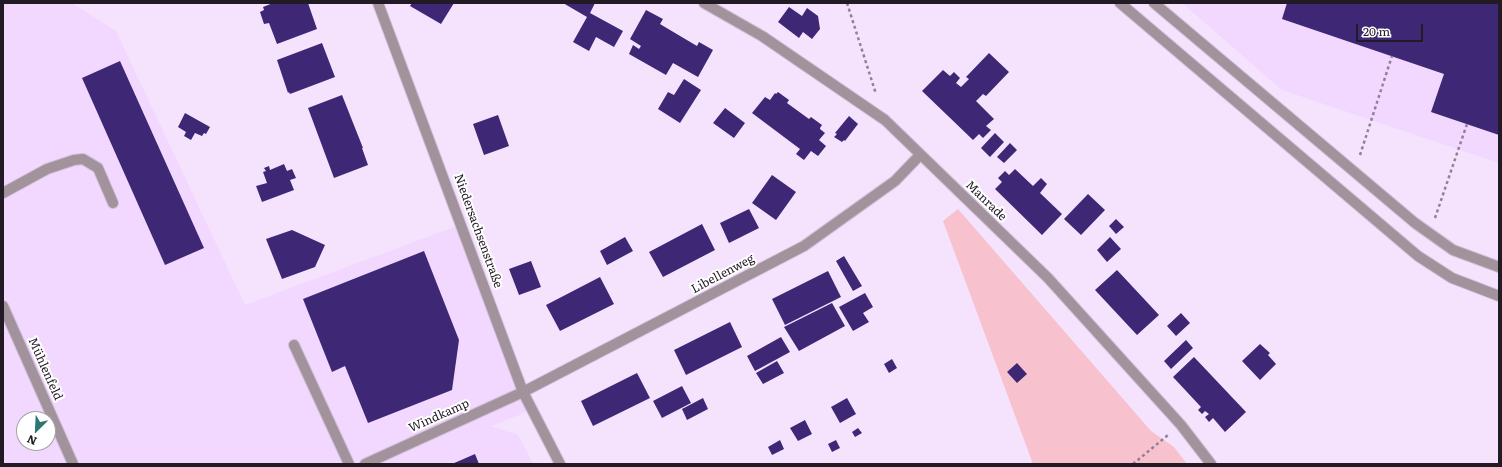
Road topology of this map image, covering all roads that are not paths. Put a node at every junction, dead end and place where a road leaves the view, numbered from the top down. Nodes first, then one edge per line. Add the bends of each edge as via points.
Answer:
1 (378, 3) edge
2 (704, 3) edge
3 (1120, 3) edge
4 (1154, 3) edge
5 (920, 155) junction
6 (3, 193) edge
7 (113, 203) dead end
8 (1499, 267) edge
9 (1499, 296) edge
10 (3, 306) edge
11 (294, 345) dead end
12 (523, 392) junction
13 (73, 464) edge
14 (349, 464) edge
15 (365, 464) edge
16 (560, 464) edge
17 (1210, 464) edge

1 - 12 street, Niedersachsenstraße
2 - 5 street, Manrade via 762,36 885,120
3 - 9 street via 1418,256 1452,278
4 - 8 street via 1429,233 1453,250
5 - 12 street, Libellenweg via 895,181 804,246
5 - 17 street, Manrade via 1048,278 1181,425
6 - 7 street via 47,168 83,159 98,168
10 - 13 street, Mühlenfeld
11 - 14 street
12 - 15 street, Windkamp
12 - 16 street, Niedersachsenstraße

